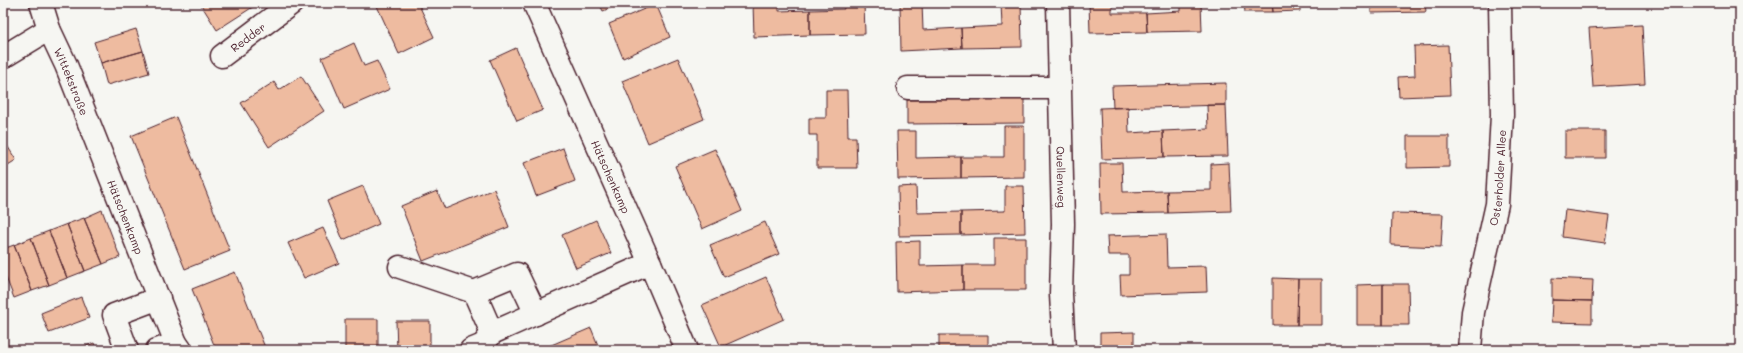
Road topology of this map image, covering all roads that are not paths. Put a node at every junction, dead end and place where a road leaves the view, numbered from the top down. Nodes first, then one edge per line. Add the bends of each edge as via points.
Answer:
1 (41, 3) edge
2 (292, 3) edge
3 (534, 3) edge
4 (1058, 3) edge
5 (1500, 3) edge
6 (49, 29) junction
7 (222, 56) dead end
8 (3, 57) edge
9 (908, 88) dead end
10 (1060, 88) junction
11 (94, 135) joint
12 (650, 263) junction
13 (400, 267) dead end
14 (474, 292) junction
15 (159, 298) junction
16 (536, 314) junction
17 (492, 333) junction
18 (171, 348) edge
19 (127, 350) edge
20 (471, 350) edge
21 (687, 350) edge
22 (1064, 350) edge
23 (1470, 350) edge

1 - 6 street, Wittekstraße
2 - 7 street, Redder
3 - 12 street, Hätschenkamp
4 - 10 street, Quellenweg
5 - 23 street, Osterholder Allee via 1502,115 1497,204 1473,312
6 - 8 street
6 - 11 street, Wittekstraße
9 - 10 street
10 - 22 street, Quellenweg
11 - 15 street, Hätschenkamp
12 - 16 street
12 - 21 street, Hätschenkamp
13 - 14 street
14 - 16 street via 517,274
14 - 17 street
15 - 18 street, Hätschenkamp
15 - 19 street via 114,315
16 - 17 street
17 - 20 street via 483,345

